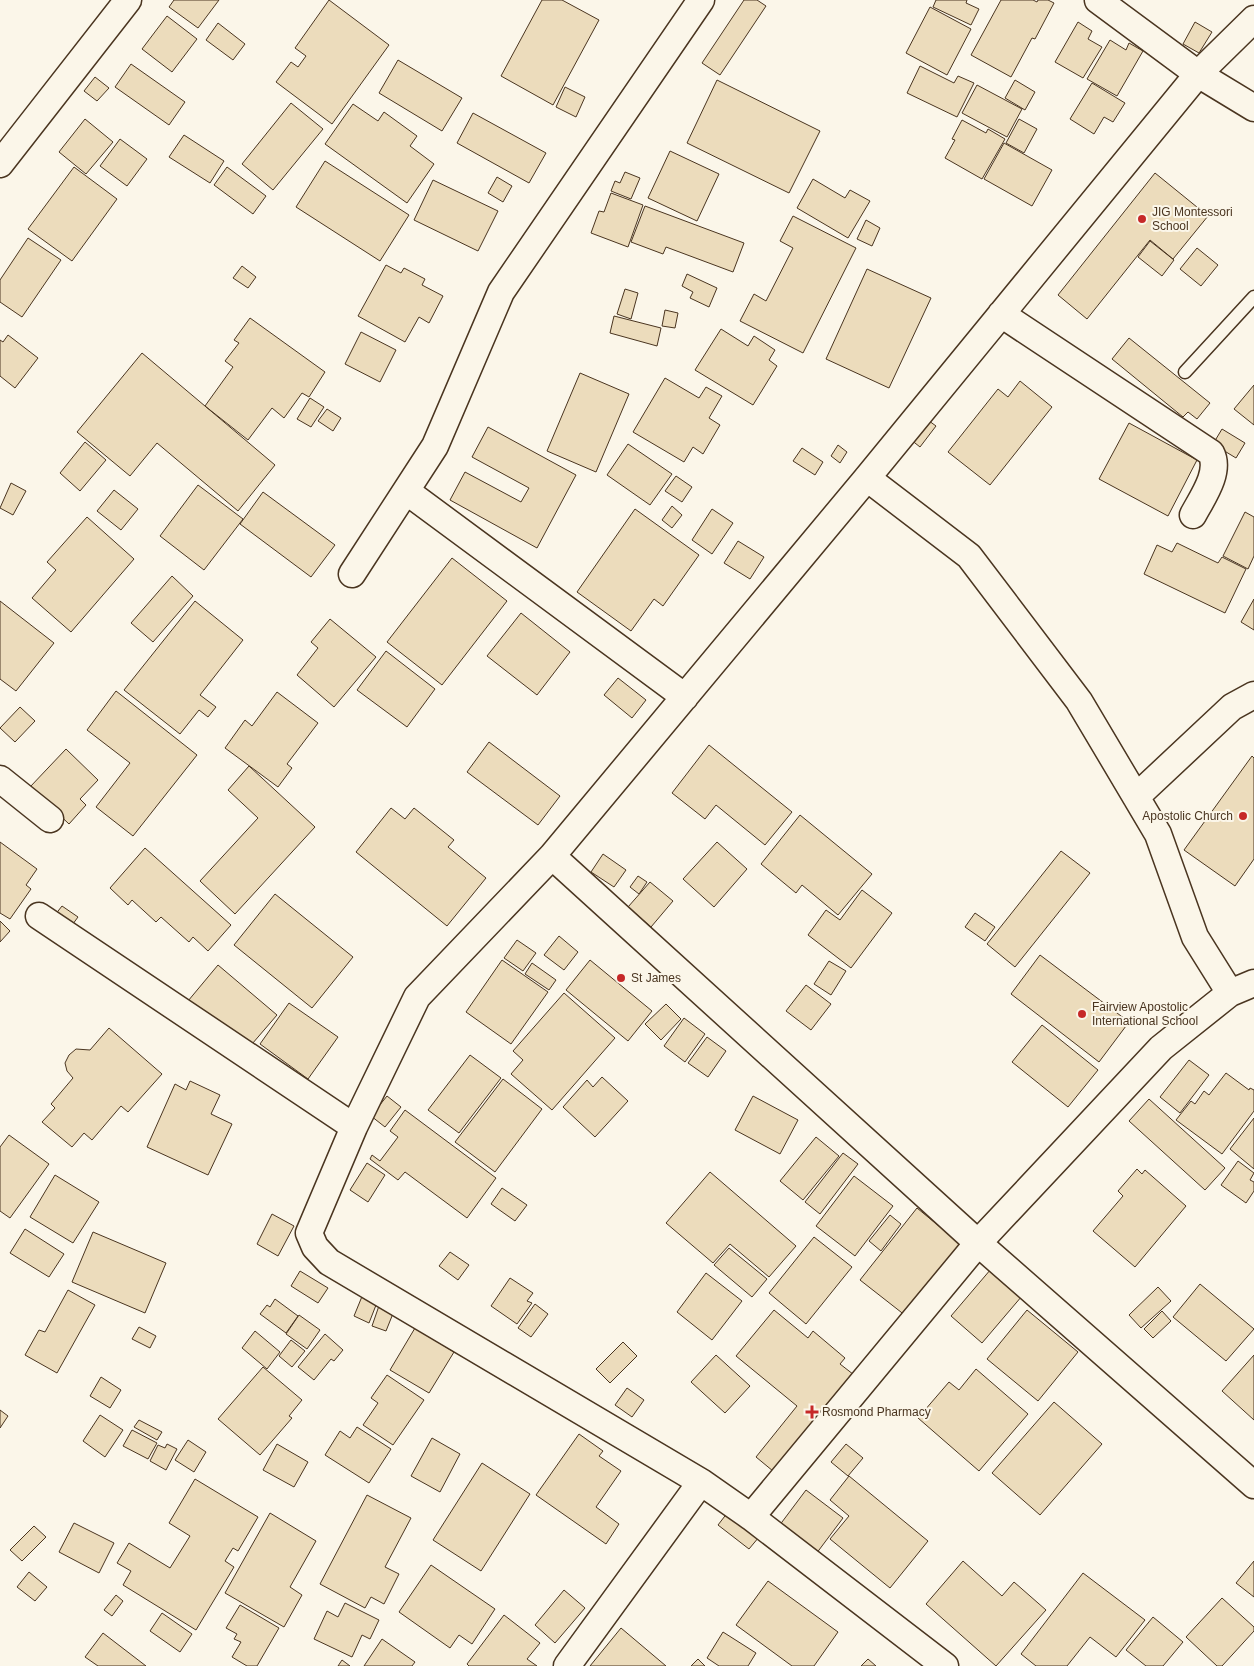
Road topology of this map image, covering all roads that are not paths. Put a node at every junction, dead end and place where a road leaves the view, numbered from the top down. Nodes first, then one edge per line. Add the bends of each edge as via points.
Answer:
1 (128, 0) edge
2 (701, 0) edge
3 (1098, 0) edge
4 (1254, 19) edge
5 (1198, 74) junction
6 (1254, 108) edge
7 (0, 164) edge
8 (1254, 297) edge
9 (1001, 314) junction
10 (1185, 372) dead end
11 (867, 478) junction
12 (406, 491) junction
13 (1194, 515) dead end
14 (352, 574) dead end
15 (1254, 695) edge
16 (685, 697) junction
17 (0, 779) edge
18 (1136, 797) junction
19 (50, 819) dead end
20 (552, 856) junction
21 (39, 916) dead end
22 (1254, 983) edge
23 (1230, 993) junction
24 (354, 1127) junction
25 (978, 1244) junction
26 (701, 1482) junction
27 (1254, 1485) edge
28 (751, 1517) junction
29 (567, 1666) edge
30 (945, 1666) edge

1 - 7 street
2 - 12 street via 501,292 435,446
3 - 5 street
4 - 5 street
5 - 6 street
5 - 9 street
8 - 10 lane
9 - 11 street
9 - 13 street via 1211,453 1216,462 1214,471
11 - 16 street
11 - 18 street via 969,556 1079,701
12 - 14 street
12 - 16 street
15 - 18 street via 1232,707
16 - 20 street
17 - 19 street
18 - 23 street via 1158,834 1195,937
20 - 24 street via 417,997
20 - 25 street
21 - 24 street
22 - 23 street
23 - 25 street via 1161,1048
24 - 26 street via 308,1233 328,1262
25 - 27 street
25 - 28 street
26 - 28 street
26 - 29 street
28 - 30 street

